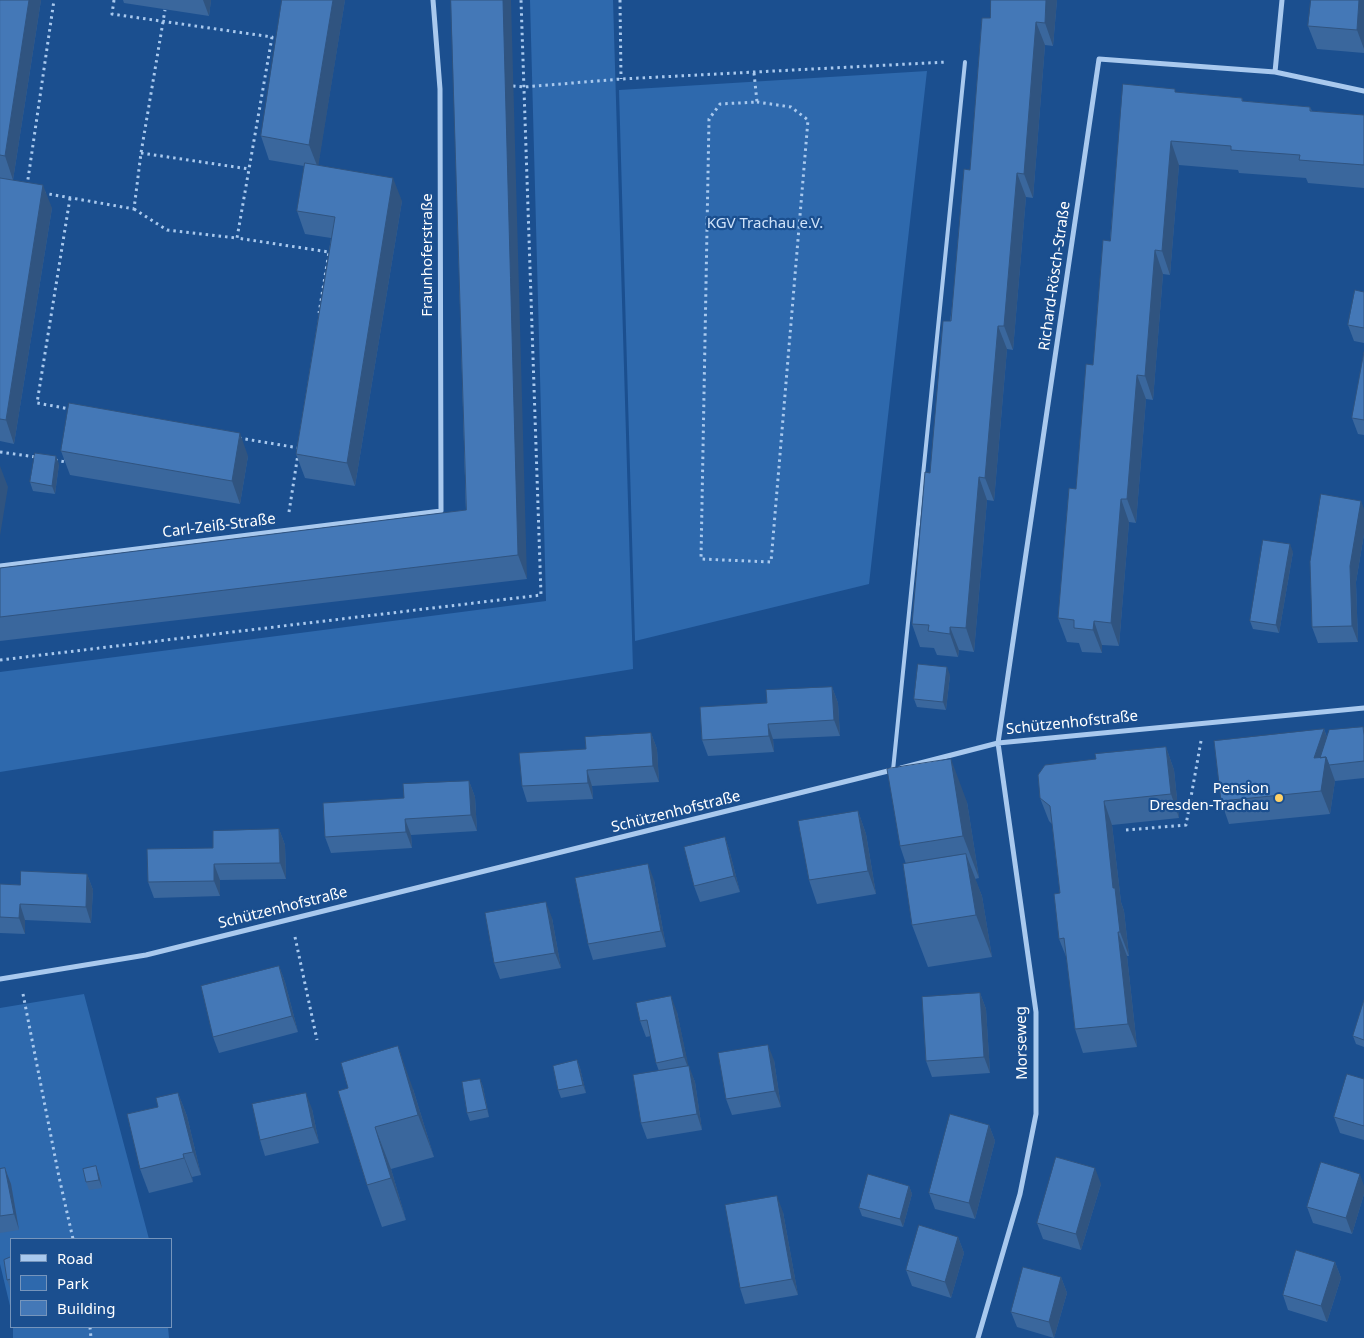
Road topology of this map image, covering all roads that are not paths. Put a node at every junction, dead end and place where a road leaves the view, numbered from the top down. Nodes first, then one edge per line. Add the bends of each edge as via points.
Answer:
1 (433, 0) edge
2 (1282, 0) edge
3 (965, 62) dead end
4 (1275, 72) junction
5 (1364, 91) edge
6 (441, 511) joint
7 (0, 566) edge
8 (1364, 708) edge
9 (998, 743) junction
10 (893, 770) junction
11 (0, 979) edge
12 (978, 1338) edge

1 - 6 street, Fraunhoferstraße via 440,90
2 - 4 street
3 - 10 lane
4 - 5 street
4 - 9 street, Richard-Rösch-Straße via 1099,59
6 - 7 street, Carl-Zeiß-Straße
8 - 9 street, Schützenhofstraße
9 - 10 street, Schützenhofstraße
9 - 12 street, Morseweg via 1036,1012 1036,1114 1020,1194
10 - 11 street, Schützenhofstraße via 146,955

